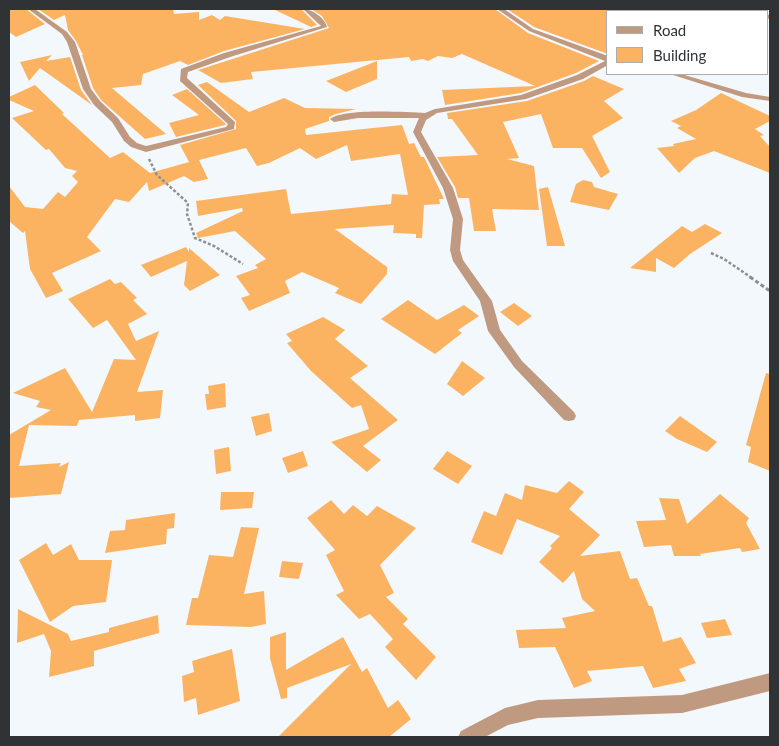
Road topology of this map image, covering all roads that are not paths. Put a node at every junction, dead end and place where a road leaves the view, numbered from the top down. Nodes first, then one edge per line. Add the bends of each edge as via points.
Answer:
1 (31, 9) edge
2 (306, 9) edge
3 (500, 9) edge
4 (606, 60) edge
5 (606, 62) edge
6 (677, 75) edge
7 (770, 99) edge
8 (425, 115) junction
9 (334, 119) dead end
10 (569, 416) dead end
11 (770, 682) edge
12 (467, 737) edge

1 - 2 street via 65,33 72,42 87,89 127,139 146,149 230,129 232,124 183,79 184,71 324,27
3 - 4 street via 531,30
5 - 8 street via 580,78 523,97 443,109
6 - 7 street
8 - 9 street via 358,115
8 - 10 street via 417,132 439,168 455,207 458,220 454,250 458,261 482,293 494,331 518,364
11 - 12 street via 682,704 538,709 505,717

